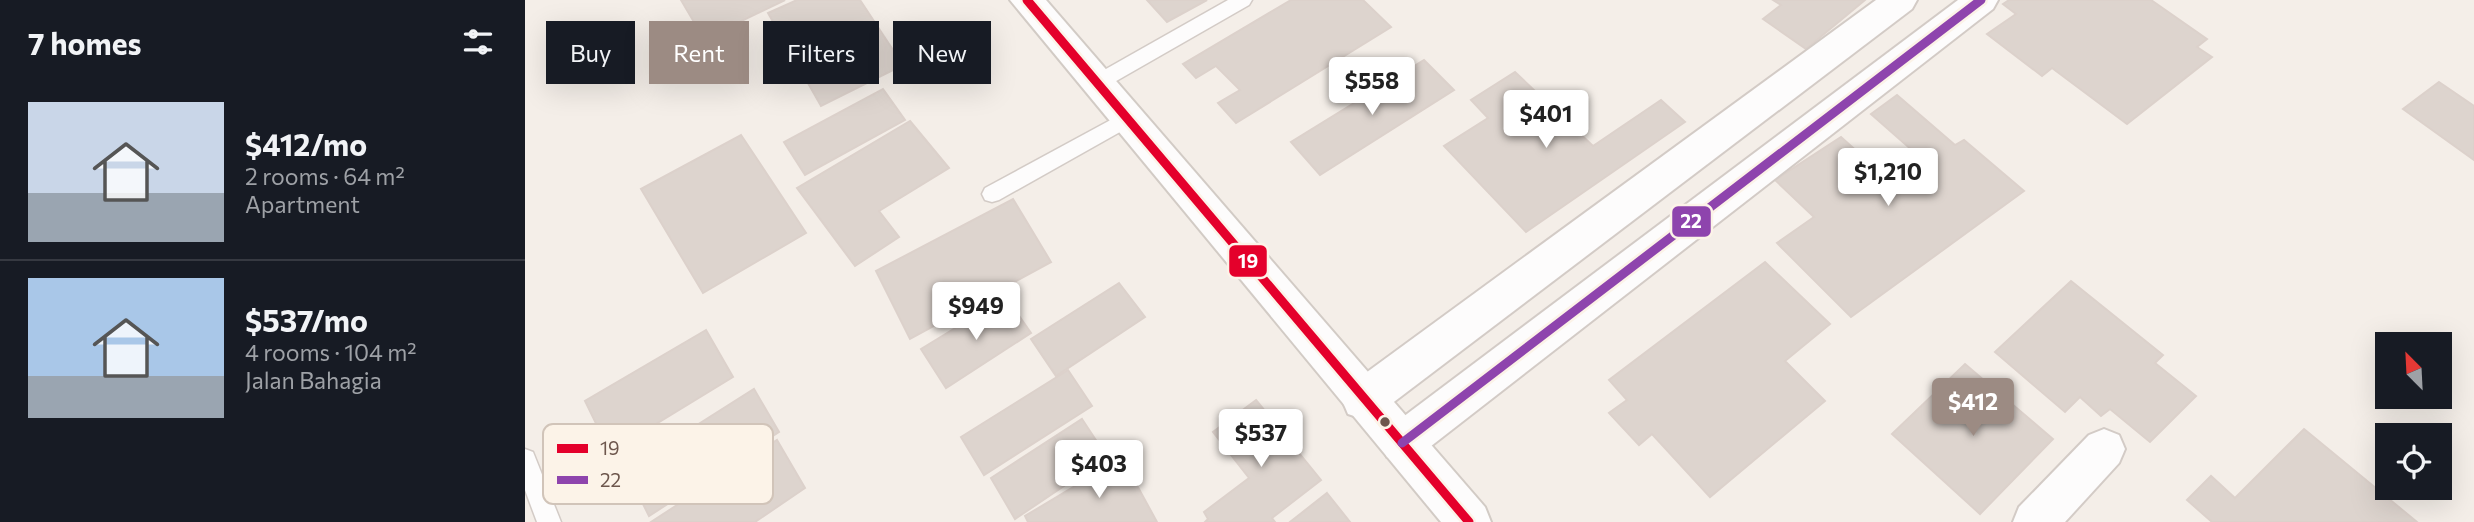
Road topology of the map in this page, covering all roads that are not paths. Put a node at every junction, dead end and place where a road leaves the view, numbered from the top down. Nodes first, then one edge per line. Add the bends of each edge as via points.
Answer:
1 (1027, 0) edge
2 (1243, 0) edge
3 (1900, 0) edge
4 (1980, 0) edge
5 (1097, 83) junction
6 (1129, 118) junction
7 (992, 194) dead end
8 (1363, 400) junction
9 (1402, 443) junction
10 (2104, 449) dead end
11 (525, 460) edge
12 (549, 522) edge
13 (1469, 522) edge
14 (2035, 522) edge

1 - 5 street
2 - 5 lane
3 - 8 street
4 - 9 street
5 - 6 street
6 - 7 lane
6 - 8 street
8 - 9 street
9 - 13 street
10 - 14 street
11 - 12 lane

